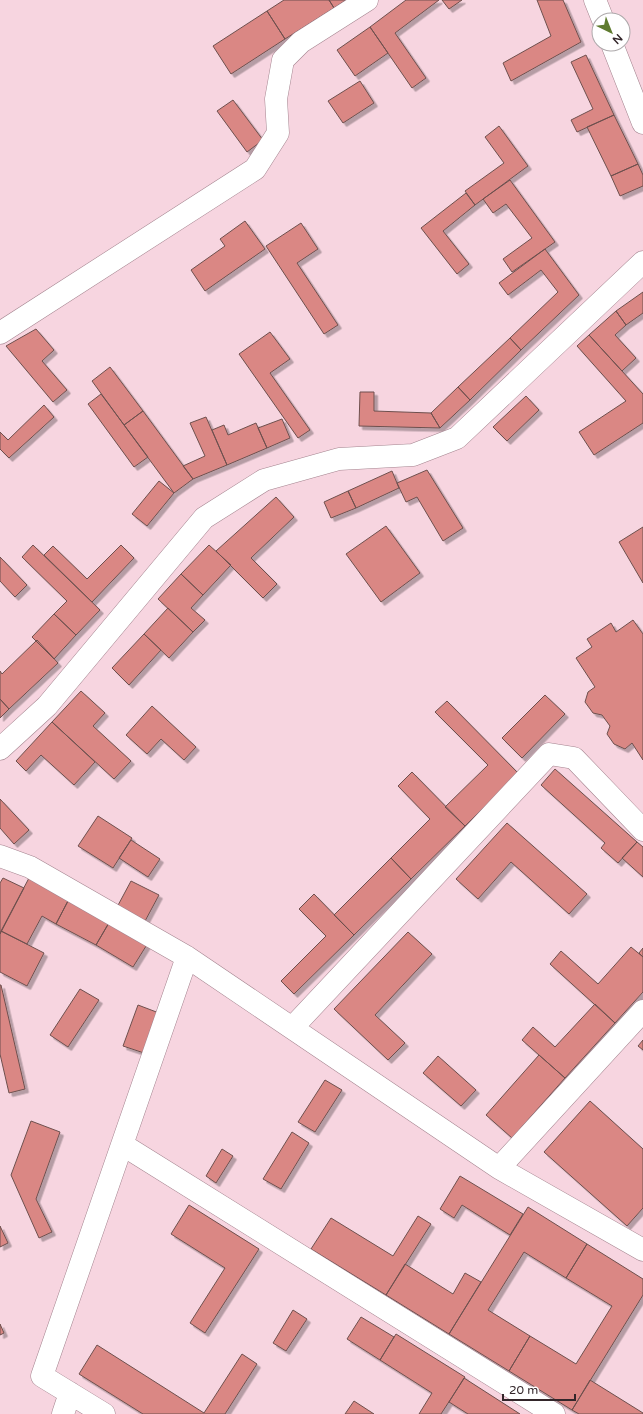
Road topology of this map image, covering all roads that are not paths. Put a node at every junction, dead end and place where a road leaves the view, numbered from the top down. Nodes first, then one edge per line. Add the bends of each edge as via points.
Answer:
1 (367, 0) edge
2 (595, 0) edge
3 (600, 12) edge
4 (615, 52) edge
5 (643, 123) edge
6 (643, 262) edge
7 (0, 333) edge
8 (0, 749) edge
9 (643, 830) edge
10 (0, 856) edge
11 (187, 957) junction
12 (643, 1011) edge
13 (292, 1028) junction
14 (123, 1145) junction
15 (499, 1168) junction
16 (643, 1250) edge
17 (70, 1393) junction
18 (62, 1414) edge
19 (104, 1414) edge
20 (554, 1414) edge

1 - 7 street via 301,42 283,60 276,99 278,133 255,168
2 - 3 street
4 - 5 street
6 - 8 street via 457,438 413,455 340,459 264,480 204,518 47,706
9 - 13 street via 574,758 549,754
10 - 11 street via 30,867
11 - 13 street
11 - 14 street
12 - 15 street
13 - 15 street
14 - 17 street via 42,1376
14 - 20 street
15 - 16 street
17 - 18 street
17 - 19 street

